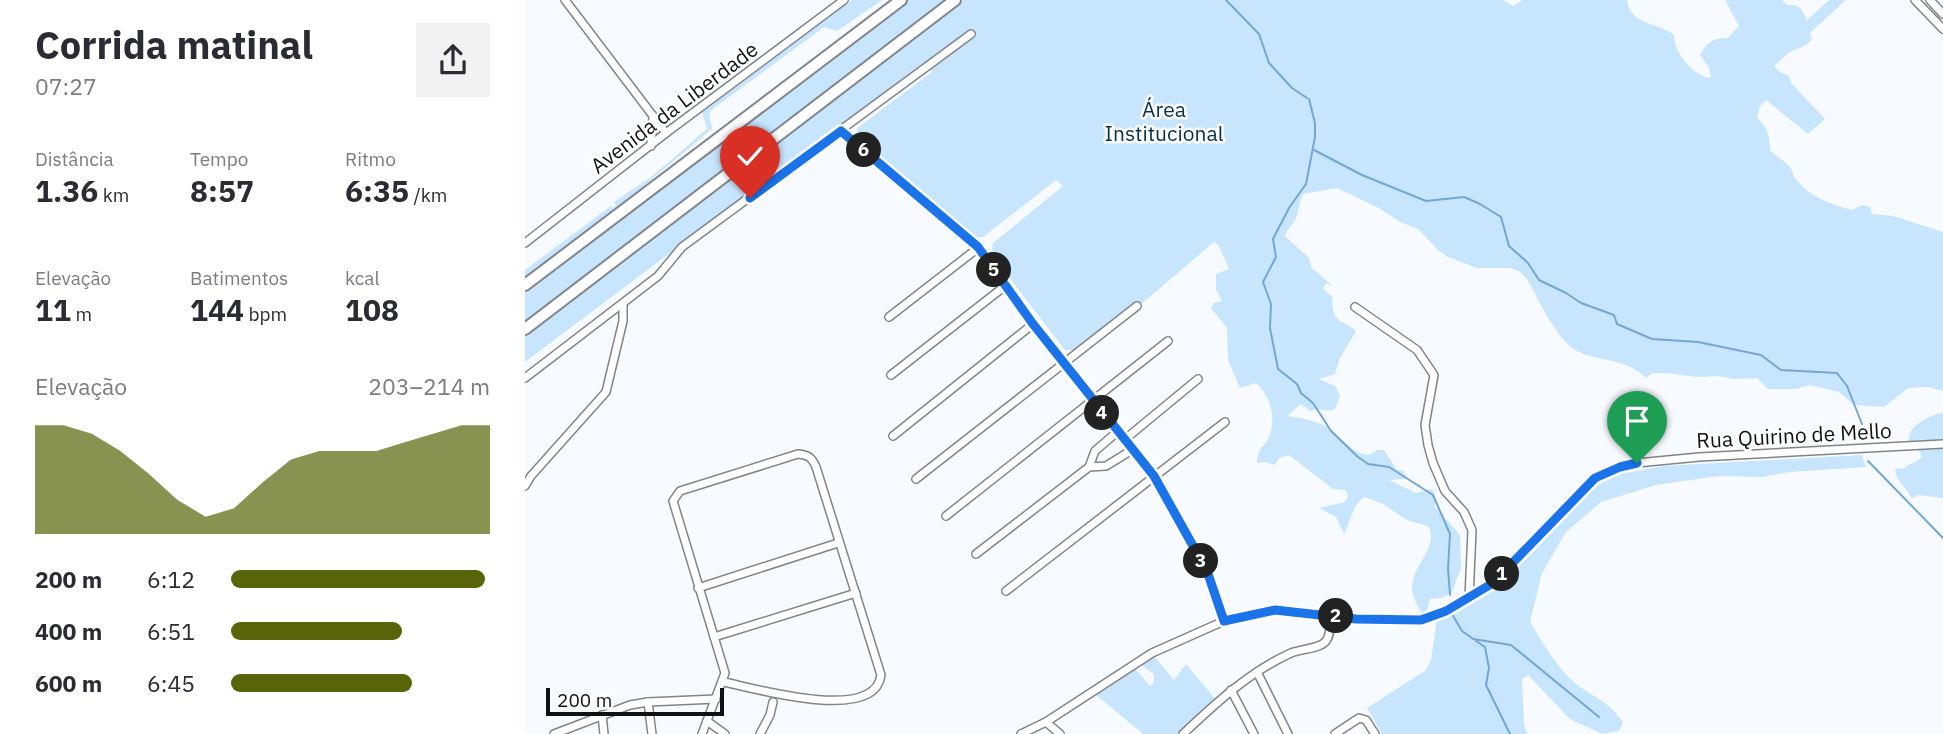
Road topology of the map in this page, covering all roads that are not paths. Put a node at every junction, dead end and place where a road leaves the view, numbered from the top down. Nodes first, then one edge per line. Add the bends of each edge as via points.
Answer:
1 (565, 0) edge
2 (844, 0) edge
3 (901, 0) edge
4 (955, 0) edge
5 (1915, 0) edge
6 (1930, 0) edge
7 (1943, 14) edge
8 (1943, 29) edge
9 (971, 33) dead end
10 (653, 115) junction
11 (841, 131) junction
12 (666, 133) junction
13 (651, 146) junction
14 (525, 243) edge
15 (978, 247) junction
16 (525, 285) edge
17 (1005, 286) junction
18 (623, 304) junction
19 (1136, 306) dead end
20 (1355, 307) dead end
21 (889, 317) dead end
22 (1033, 324) junction
23 (525, 328) edge
24 (1168, 341) dead end
25 (1064, 363) junction
26 (891, 375) dead end
27 (525, 378) edge
28 (1198, 379) dead end
29 (1093, 400) junction
30 (1225, 422) dead end
31 (1117, 432) junction
32 (893, 436) dead end
33 (1124, 440) junction
34 (1943, 444) edge
35 (1132, 450) junction
36 (1089, 467) junction
37 (1154, 476) junction
38 (916, 479) dead end
39 (525, 486) edge
40 (946, 516) dead end
41 (838, 542) junction
42 (976, 554) dead end
43 (698, 588) junction
44 (1006, 592) dead end
45 (856, 593) junction
46 (1469, 598) junction
47 (1331, 615) junction
48 (1224, 621) junction
49 (714, 637) junction
50 (1257, 673) junction
51 (724, 682) junction
52 (1231, 690) junction
53 (716, 699) junction
54 (648, 702) junction
55 (773, 702) dead end
56 (602, 715) junction
57 (707, 720) junction
58 (1046, 722) junction
59 (554, 734) edge
60 (604, 734) edge
61 (652, 734) edge
62 (702, 734) edge
63 (725, 734) edge
64 (760, 734) edge
65 (1021, 734) edge
66 (1060, 734) edge
67 (1183, 734) edge
68 (1254, 734) edge
69 (1289, 734) edge
70 (1335, 734) edge
71 (1375, 734) edge

1 - 10 street
2 - 12 street, Avenida da Liberdade
3 - 16 highway
4 - 23 highway
5 - 8 street
6 - 7 street
9 - 11 street
10 - 12 street
10 - 13 street
11 - 15 street
11 - 18 street via 682,247 664,271
12 - 13 street, Avenida da Liberdade
13 - 14 street, Avenida da Liberdade
15 - 17 street
15 - 21 street
17 - 22 street
17 - 26 street
18 - 27 street
18 - 39 street via 606,392
19 - 25 street
20 - 46 street via 1417,350 1434,375 1425,425 1445,491 1464,512 1472,530
22 - 25 street
22 - 32 street
24 - 29 street
25 - 29 street
25 - 38 street
28 - 33 street
29 - 31 street
29 - 40 street
30 - 37 street
31 - 33 street
31 - 36 street via 1095,451
33 - 35 street
34 - 46 street, Rua Quirino de Mello via 1699,457 1620,467 1595,478 1493,583
35 - 36 street via 1106,466
35 - 37 street
36 - 42 street
37 - 44 street
37 - 48 street via 1207,571
41 - 43 street
41 - 43 street via 816,467 806,455 680,491 674,509
41 - 45 street
43 - 49 street
45 - 49 street
45 - 51 street via 881,675 869,694 832,701
46 - 47 street, Rua Quirino de Mello via 1421,620
47 - 48 street, Rua Quirino de Mello via 1275,610
47 - 50 street via 1324,644 1294,651
48 - 58 street, Rua Quirino de Mello via 1152,653
49 - 51 street
50 - 52 street
50 - 69 street
51 - 53 street
52 - 67 street
52 - 68 street
53 - 54 street
53 - 57 street
54 - 56 street
54 - 61 street
55 - 64 street
56 - 59 street
56 - 60 street
57 - 62 street
57 - 63 street
58 - 65 street, Rua Quirino de Mello
58 - 66 street
70 - 71 street via 1359,718 1366,720

